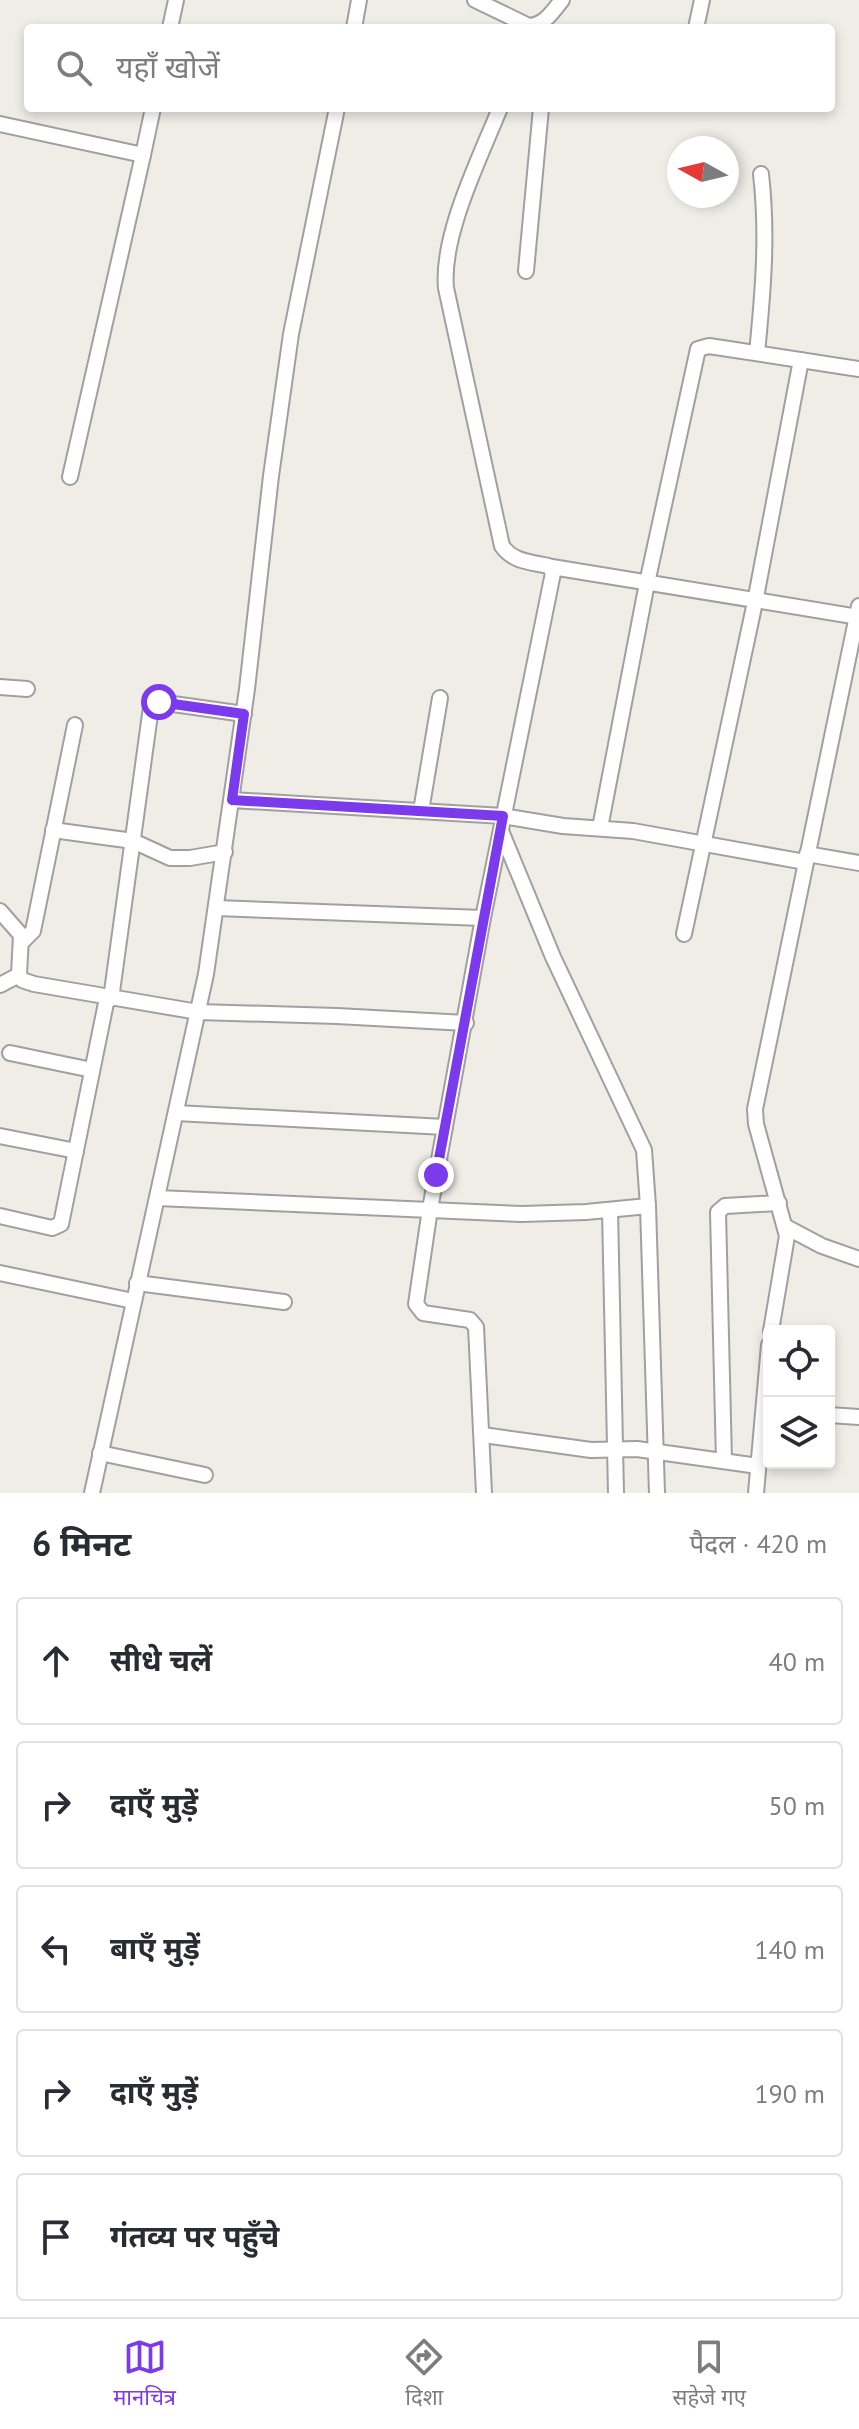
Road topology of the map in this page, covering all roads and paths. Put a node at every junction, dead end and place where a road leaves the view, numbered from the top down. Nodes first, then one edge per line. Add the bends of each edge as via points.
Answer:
1 (176, 0) edge
2 (359, 0) edge
3 (475, 0) edge
4 (562, 0) edge
5 (702, 0) edge
6 (171, 24) edge
7 (355, 24) edge
8 (523, 24) edge
9 (539, 24) edge
10 (697, 24) edge
11 (152, 112) edge
12 (336, 112) edge
13 (498, 112) edge
14 (541, 112) edge
15 (0, 124) edge
16 (143, 155) junction
17 (761, 174) dead end
18 (526, 271) dead end
19 (757, 353) junction
20 (801, 360) junction
21 (859, 369) edge
22 (70, 477) dead end
23 (552, 567) junction
24 (647, 583) junction
25 (755, 602) junction
26 (858, 614) edge
27 (0, 687) edge
28 (27, 689) dead end
29 (440, 698) dead end
30 (244, 714) junction
31 (75, 725) dead end
32 (232, 800) junction
33 (421, 811) junction
34 (502, 824) junction
35 (600, 828) junction
36 (58, 831) junction
37 (133, 841) junction
38 (704, 844) junction
39 (225, 852) junction
40 (806, 858) junction
41 (859, 863) edge
42 (216, 908) junction
43 (0, 911) edge
44 (483, 918) junction
45 (684, 934) dead end
46 (23, 941) junction
47 (19, 975) junction
48 (0, 985) edge
49 (109, 998) junction
50 (198, 1012) junction
51 (466, 1023) junction
52 (10, 1053) dead end
53 (92, 1070) junction
54 (176, 1113) junction
55 (445, 1127) junction
56 (0, 1136) edge
57 (76, 1151) junction
58 (157, 1198) junction
59 (779, 1203) junction
60 (648, 1206) junction
61 (430, 1209) junction
62 (610, 1210) junction
63 (0, 1216) edge
64 (786, 1227) junction
65 (859, 1259) edge
66 (0, 1273) edge
67 (137, 1283) junction
68 (133, 1301) junction
69 (284, 1302) dead end
70 (772, 1325) edge
71 (835, 1415) edge
72 (859, 1417) edge
73 (763, 1432) edge
74 (483, 1435) junction
75 (615, 1449) junction
76 (656, 1452) junction
77 (100, 1453) junction
78 (724, 1461) junction
79 (758, 1466) junction
80 (205, 1475) dead end
81 (92, 1493) edge
82 (484, 1493) edge
83 (616, 1493) edge
84 (657, 1493) edge
85 (668, 1493) edge
86 (756, 1493) edge

1 - 6 street
2 - 7 street
3 - 8 street
4 - 9 street
5 - 10 street
11 - 16 street
12 - 30 street via 291,334
13 - 23 street via 453,229 446,288 502,546 515,559
14 - 18 street
15 - 16 street
16 - 22 street
17 - 19 street via 765,269
19 - 20 street
19 - 24 street via 698,349
20 - 21 street
20 - 25 street
23 - 24 street
23 - 34 street
24 - 25 street
24 - 35 street
25 - 26 street
25 - 38 street
26 - 40 street
27 - 28 street
29 - 33 street
30 - 32 street
30 - 37 street via 155,702
31 - 36 street
32 - 33 street
32 - 39 street
33 - 34 street
34 - 35 street
34 - 44 street
34 - 60 street via 553,957 640,1137
35 - 38 street
36 - 37 street
36 - 46 street via 33,931
37 - 39 street via 170,858
37 - 49 street
38 - 40 street
38 - 45 street
39 - 42 street
40 - 41 street
40 - 59 street via 755,1109
42 - 44 street
42 - 50 street
43 - 46 street
44 - 51 street
46 - 47 street
47 - 48 street
47 - 49 street via 34,984
49 - 50 street
49 - 53 street
50 - 51 street
50 - 54 street
51 - 55 street
52 - 53 street
53 - 57 street
54 - 55 street
54 - 58 street
55 - 61 street
56 - 57 street
57 - 63 street via 61,1224 52,1228
58 - 61 street
58 - 67 street
59 - 64 street
59 - 78 street via 725,1206 718,1212
60 - 62 street
60 - 76 street
61 - 62 street via 522,1214
61 - 74 street via 416,1304 423,1313 473,1322
62 - 75 street
64 - 65 street
64 - 70 street
66 - 68 street
67 - 68 street
67 - 69 street
68 - 77 street
71 - 72 street
73 - 79 street
74 - 75 street
74 - 82 street
75 - 76 street
75 - 83 street
76 - 78 street
76 - 84 street
77 - 80 street
77 - 81 street
78 - 79 street
79 - 86 street
84 - 85 street

